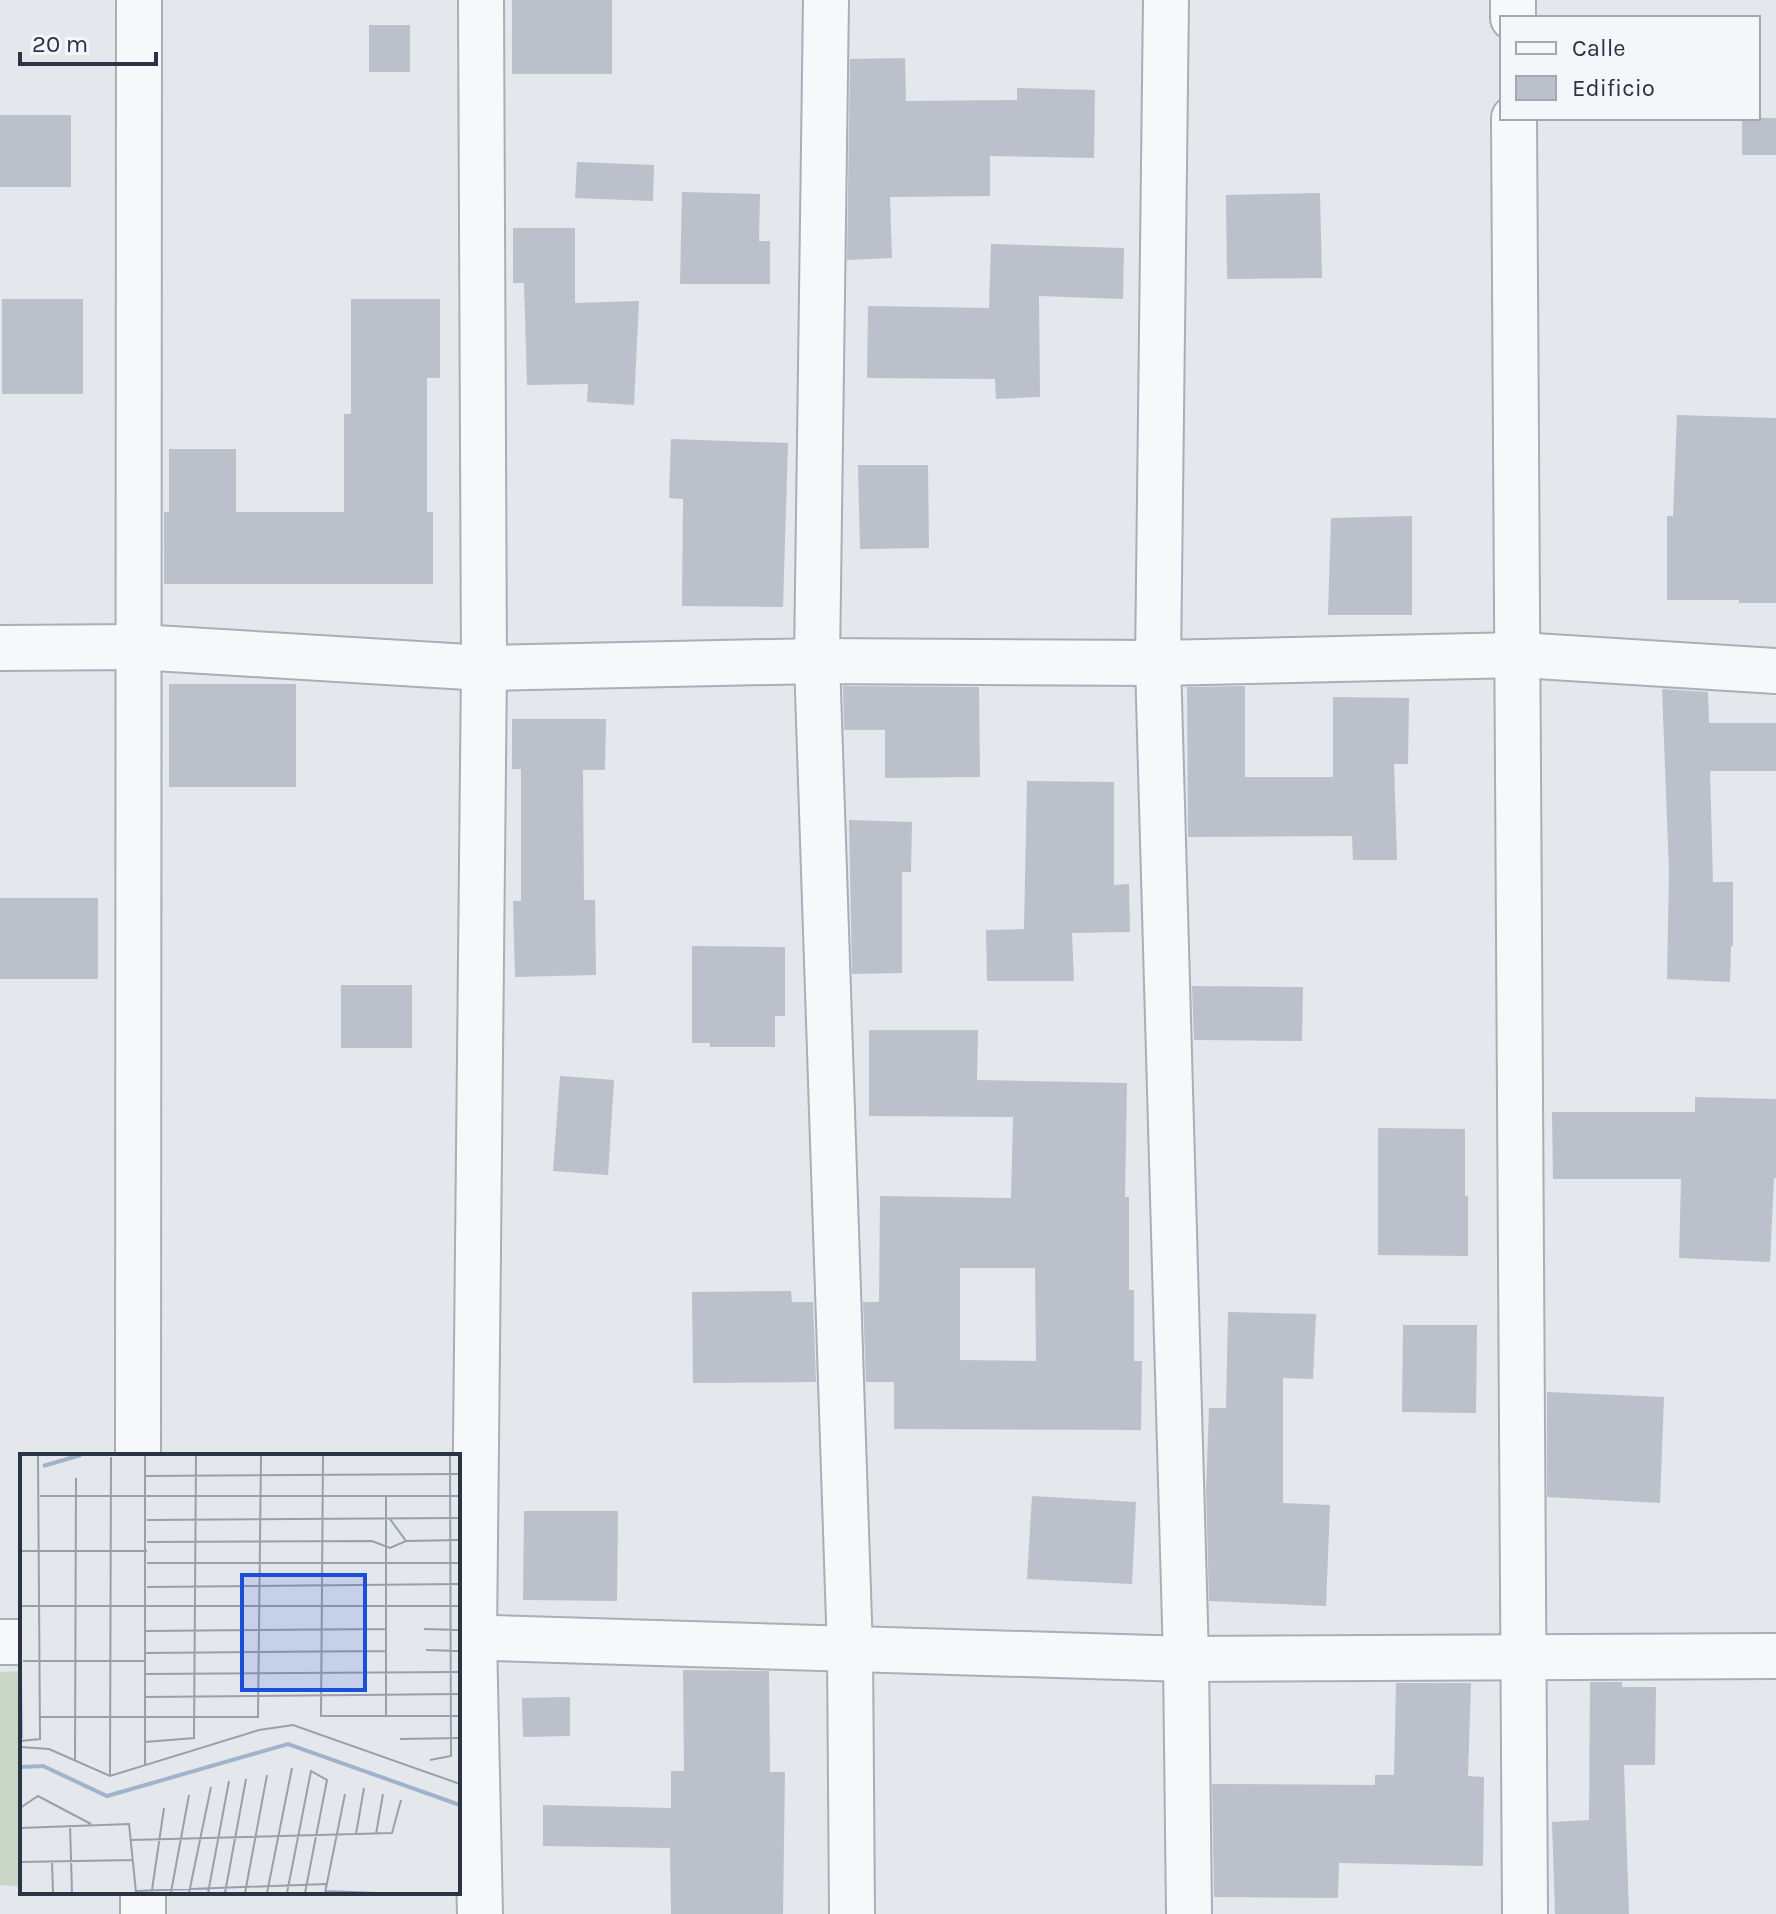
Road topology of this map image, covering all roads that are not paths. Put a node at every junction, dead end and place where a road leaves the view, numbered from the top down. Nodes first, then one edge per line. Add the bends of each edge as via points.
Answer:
1 (139, 0) edge
2 (481, 0) edge
3 (826, 0) edge
4 (1166, 0) edge
5 (1514, 120) edge
6 (138, 647) junction
7 (0, 648) edge
8 (1519, 655) junction
9 (817, 661) junction
10 (1158, 663) junction
11 (484, 668) junction
12 (1776, 671) edge
13 (138, 1454) edge
14 (466, 1637) edge
15 (850, 1651) junction
16 (1776, 1656) edge
17 (1186, 1659) junction
18 (1523, 1659) junction
19 (480, 1914) edge
20 (852, 1914) edge
21 (1189, 1914) edge
22 (1525, 1914) edge

1 - 6 street
2 - 11 street
3 - 9 street
4 - 10 street
5 - 8 street
6 - 7 street
6 - 11 street
6 - 13 street
8 - 10 street
8 - 12 street
8 - 18 street
9 - 10 street
9 - 11 street
9 - 15 street
10 - 17 street
11 - 14 street
14 - 15 street
14 - 19 street
15 - 17 street
15 - 20 street
16 - 18 street
17 - 18 street
17 - 21 street
18 - 22 street

